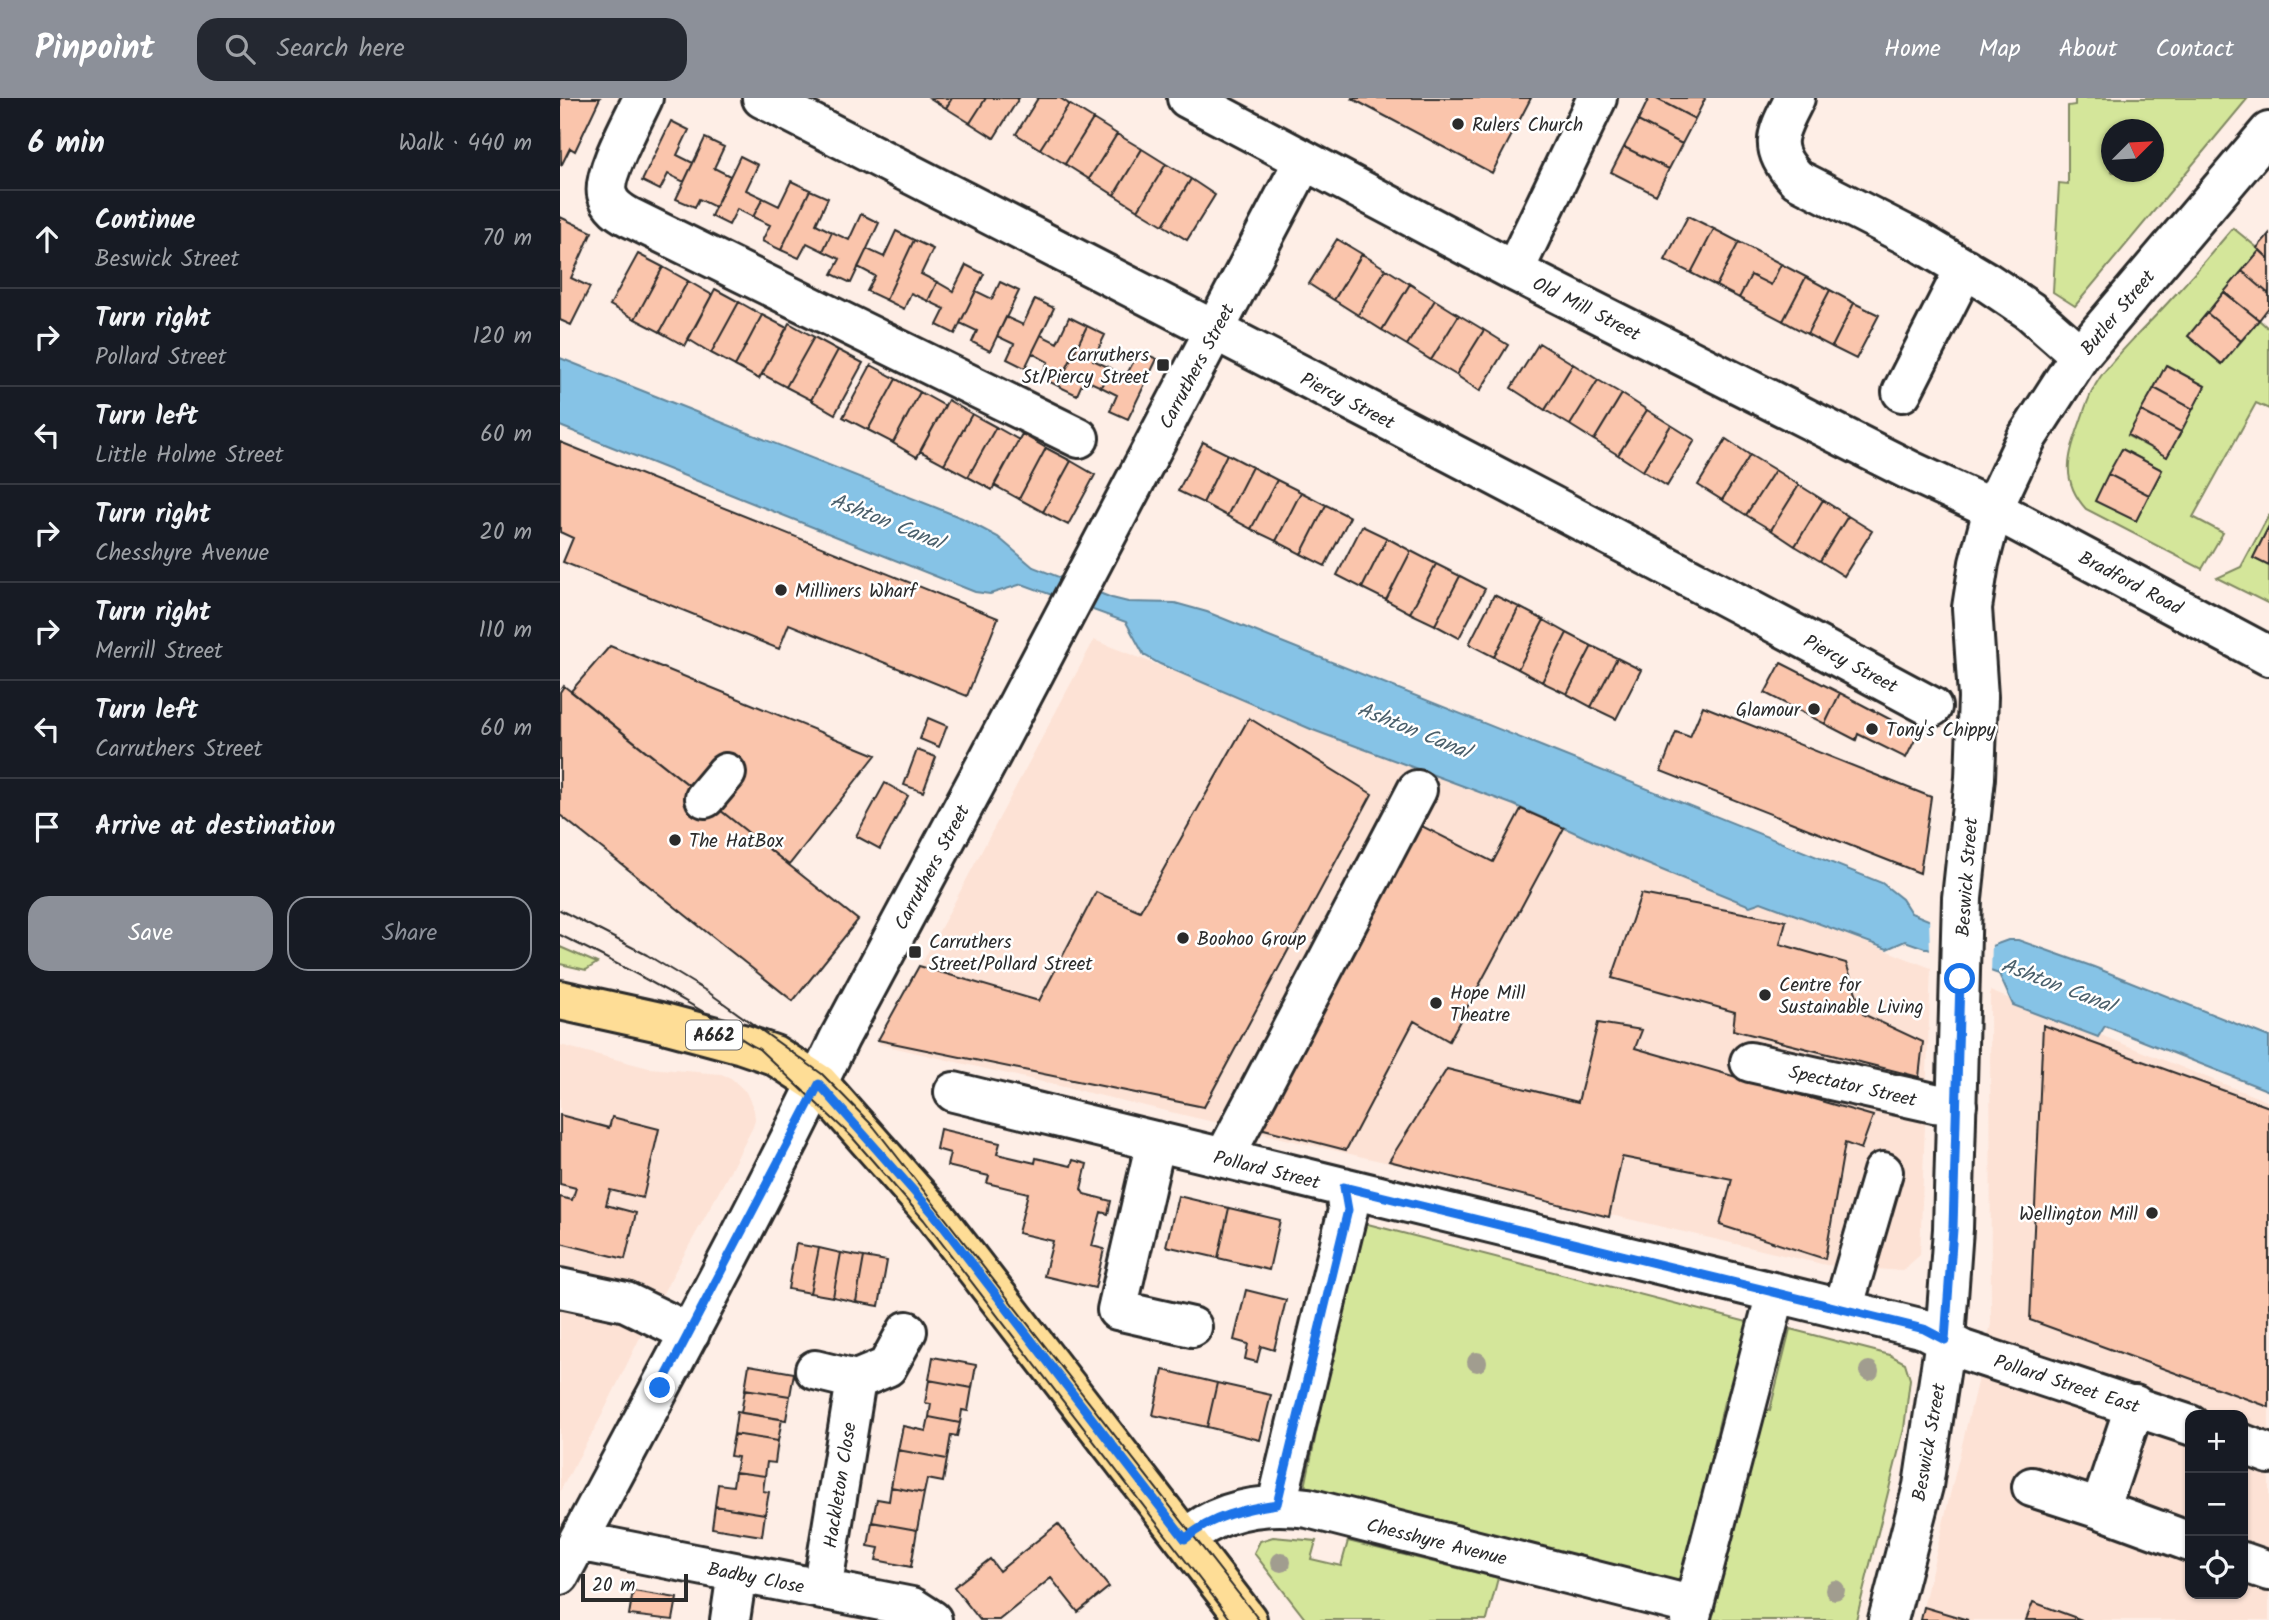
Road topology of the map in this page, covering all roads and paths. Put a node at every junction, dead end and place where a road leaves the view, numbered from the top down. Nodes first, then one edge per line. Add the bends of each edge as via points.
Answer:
1 (643, 98) edge
2 (762, 98) edge
3 (1187, 98) edge
4 (1597, 98) edge
5 (1795, 98) edge
6 (2269, 132) edge
7 (1304, 160) junction
8 (1965, 268) junction
9 (1514, 271) junction
10 (1214, 330) junction
11 (2080, 355) junction
12 (1902, 391) dead end
13 (1079, 438) dead end
14 (1993, 509) junction
15 (2269, 656) edge
16 (1932, 707) dead end
17 (1417, 790) dead end
18 (560, 1000) edge
19 (1749, 1062) dead end
20 (819, 1084) junction
21 (954, 1092) dead end
22 (1957, 1105) junction
23 (1156, 1141) junction
24 (1224, 1158) junction
25 (1883, 1172) dead end
26 (1344, 1187) junction
27 (560, 1288) edge
28 (1776, 1293) junction
29 (1843, 1309) junction
30 (1192, 1327) dead end
31 (907, 1331) dead end
32 (690, 1333) junction
33 (1945, 1340) junction
34 (815, 1370) dead end
35 (856, 1380) junction
36 (2135, 1405) junction
37 (2185, 1423) edge
38 (2248, 1446) edge
39 (2269, 1454) edge
40 (2032, 1487) dead end
41 (1277, 1504) junction
42 (2100, 1509) junction
43 (1185, 1539) junction
44 (2185, 1540) edge
45 (578, 1541) junction
46 (2248, 1564) edge
47 (2269, 1572) edge
48 (737, 1573) junction
49 (560, 1575) edge
50 (822, 1590) junction
51 (1692, 1613) edge
52 (730, 1620) edge
53 (932, 1620) edge
54 (1247, 1620) edge
55 (1888, 1620) edge

1 - 13 street via 607,178 607,195 615,208
2 - 10 street, Piercy Street
3 - 7 street, Old Mill Street
4 - 9 street
5 - 8 street via 1778,132 1778,148 1788,169 1809,186
6 - 11 street, Butler Street
7 - 9 street, Old Mill Street
7 - 10 street, Carruthers Street
8 - 11 street via 2030,311
8 - 12 street
9 - 14 street, Old Mill Street
10 - 16 street, Piercy Street
10 - 20 street, Carruthers Street
11 - 14 street, Butler Street via 2026,439
14 - 15 street, Bradford Road
14 - 22 street, Beswick Street via 1972,608 1978,715 1962,898
17 - 24 street
18 - 20 main road, A662 via 742,1044 774,1055
19 - 22 street, Spectator Street
20 - 32 street, Carruthers Street
20 - 43 main road, A662 via 933,1213
21 - 23 street, Pollard Street
22 - 33 street, Beswick Street
23 - 24 street, Pollard Street
23 - 30 street via 1117,1310
24 - 26 street, Pollard Street
25 - 29 street
26 - 28 street, Pollard Street
26 - 41 street via 1348,1210
27 - 32 street via 626,1302
28 - 29 street, Pollard Street
28 - 51 street
29 - 33 street, Pollard Street via 1924,1329
31 - 35 street via 887,1367
32 - 45 street, Carruthers Street
33 - 36 street, Pollard Street East via 1963,1350
33 - 55 street, Beswick Street via 1923,1486
34 - 35 street
35 - 50 street, Hackleton Close
36 - 37 street, Pollard Street East
36 - 42 street
38 - 39 street
40 - 42 street
41 - 43 street, Chesshyre Avenue via 1243,1509 1212,1521
41 - 51 street, Chesshyre Avenue via 1308,1507
42 - 44 street
43 - 54 main road, A662
45 - 48 street, Badby Close
45 - 49 street, Carruthers Street
46 - 47 street
48 - 50 street, Badby Close
48 - 52 street
50 - 53 street, Badby Close via 912,1607

